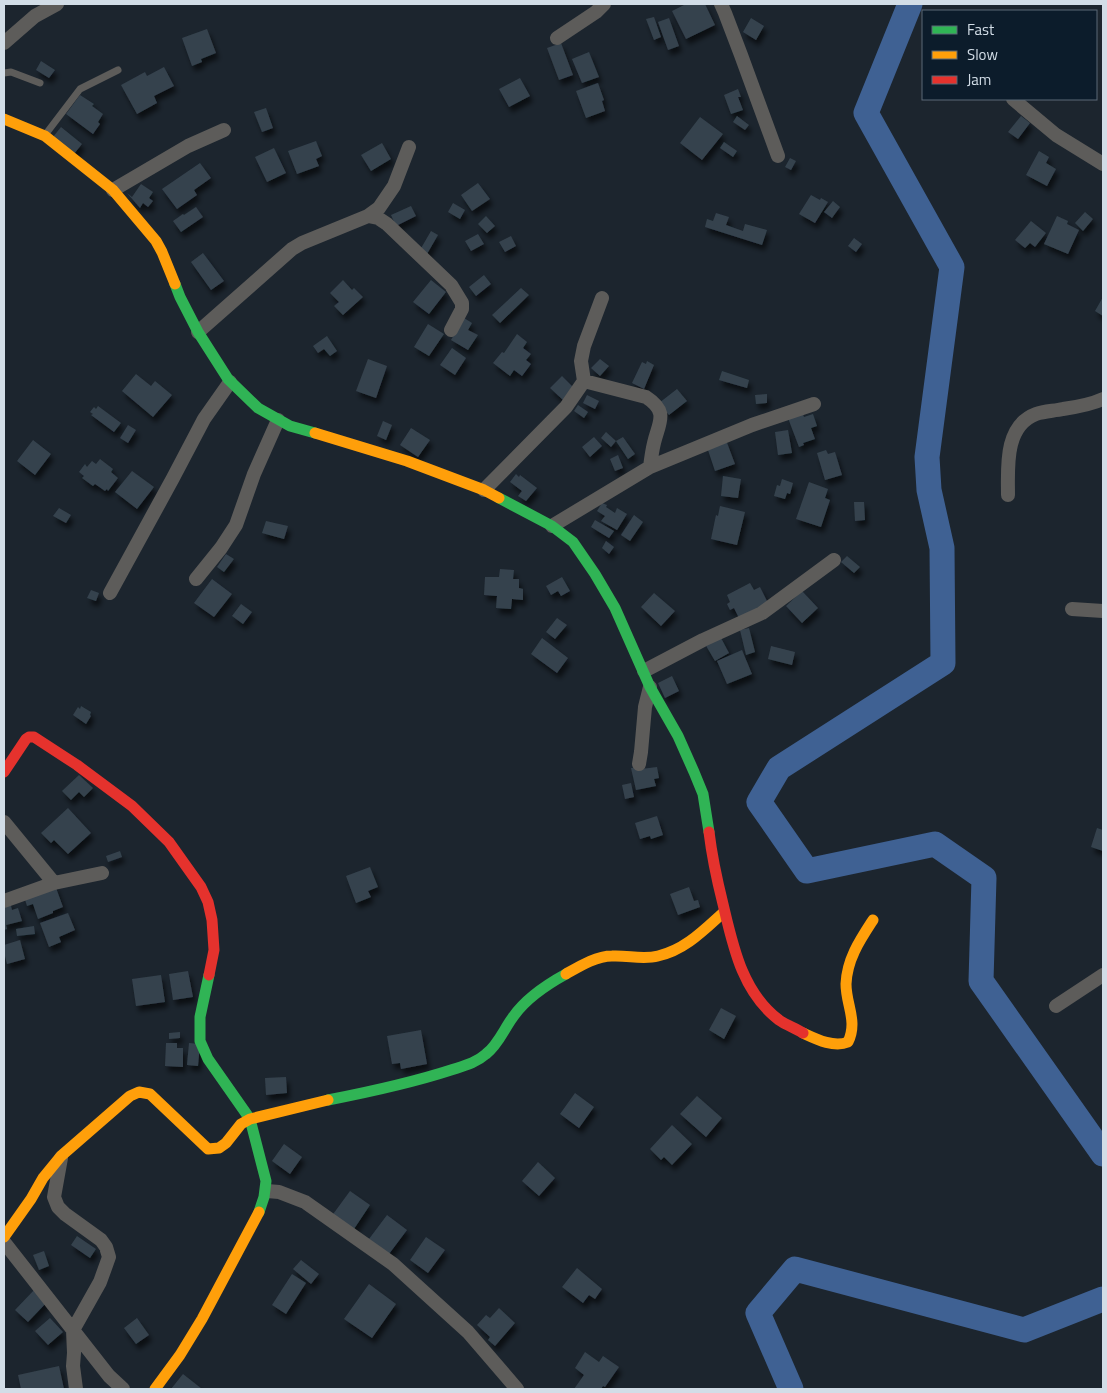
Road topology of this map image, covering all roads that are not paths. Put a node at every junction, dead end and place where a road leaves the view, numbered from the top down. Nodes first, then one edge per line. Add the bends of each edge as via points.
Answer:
1 (57, 4) edge
2 (604, 4) edge
3 (721, 4) edge
4 (557, 38) dead end
5 (4, 43) edge
6 (118, 70) dead end
7 (4, 73) edge
8 (40, 83) dead end
9 (1014, 100) edge
10 (4, 119) edge
11 (224, 130) dead end
12 (45, 136) junction
13 (409, 147) dead end
14 (778, 156) dead end
15 (1103, 164) edge
16 (113, 190) junction
17 (368, 216) junction
18 (602, 298) dead end
19 (451, 330) dead end
20 (198, 332) junction
21 (584, 380) junction
22 (230, 382) junction
23 (1103, 398) edge
24 (814, 404) dead end
25 (278, 420) junction
26 (650, 467) junction
27 (484, 490) junction
28 (1008, 495) dead end
29 (552, 526) junction
30 (834, 560) dead end
31 (196, 579) dead end
32 (110, 593) dead end
33 (1072, 609) dead end
34 (1103, 611) edge
35 (644, 671) junction
36 (650, 687) junction
37 (639, 764) dead end
38 (4, 772) edge
39 (4, 822) edge
40 (102, 873) dead end
41 (54, 883) junction
42 (4, 901) edge
43 (724, 912) junction
44 (873, 920) dead end
45 (1103, 975) edge
46 (1056, 1006) dead end
47 (250, 1119) junction
48 (61, 1156) junction
49 (267, 1191) junction
50 (4, 1237) edge
51 (4, 1242) edge
52 (73, 1330) junction
53 (76, 1389) edge
54 (123, 1389) edge
55 (155, 1389) edge
56 (517, 1389) edge

1 - 5 street via 35,16
2 - 4 street
3 - 14 street
6 - 12 lane via 80,89
7 - 8 lane via 11,72
9 - 15 street via 1056,135
10 - 12 street
11 - 16 street via 188,146
12 - 16 street
13 - 17 street via 394,186 379,208
16 - 20 street via 156,241
17 - 19 street via 386,224 451,285 462,303
17 - 20 street via 292,249
18 - 21 street via 584,346 581,361
20 - 22 street
21 - 26 street via 646,397 657,407 661,418
21 - 27 street via 566,407
22 - 25 street via 258,408
22 - 32 street via 204,419
23 - 28 street via 1092,404 1036,414 1024,422 1010,446
24 - 26 street via 752,425
25 - 27 street
25 - 31 street via 236,525
26 - 29 street
27 - 29 street
29 - 35 street via 573,542 595,574 616,608
30 - 35 street via 762,613
33 - 34 street
35 - 36 street
36 - 37 street
36 - 43 street via 678,736 702,794
38 - 47 street via 26,740 34,737 132,806 169,842 201,887 212,920 214,950 200,1017 200,1041 208,1059
39 - 41 street
40 - 41 street
41 - 42 street
43 - 44 street via 744,977 762,1003 794,1029 834,1045 848,1042 851,1036 853,1024 846,986 848,968 855,948
43 - 47 street via 680,949 643,958 606,955 560,977 519,1009 497,1044 483,1057 405,1084
45 - 46 street
47 - 48 street via 219,1148 208,1149 150,1094 139,1092 130,1096
47 - 49 street
48 - 50 street
48 - 52 street via 54,1197 58,1207 101,1240 109,1257 100,1282
49 - 55 street via 211,1303
49 - 56 street via 305,1202 393,1264 468,1332
51 - 52 street
52 - 53 street
52 - 54 street

